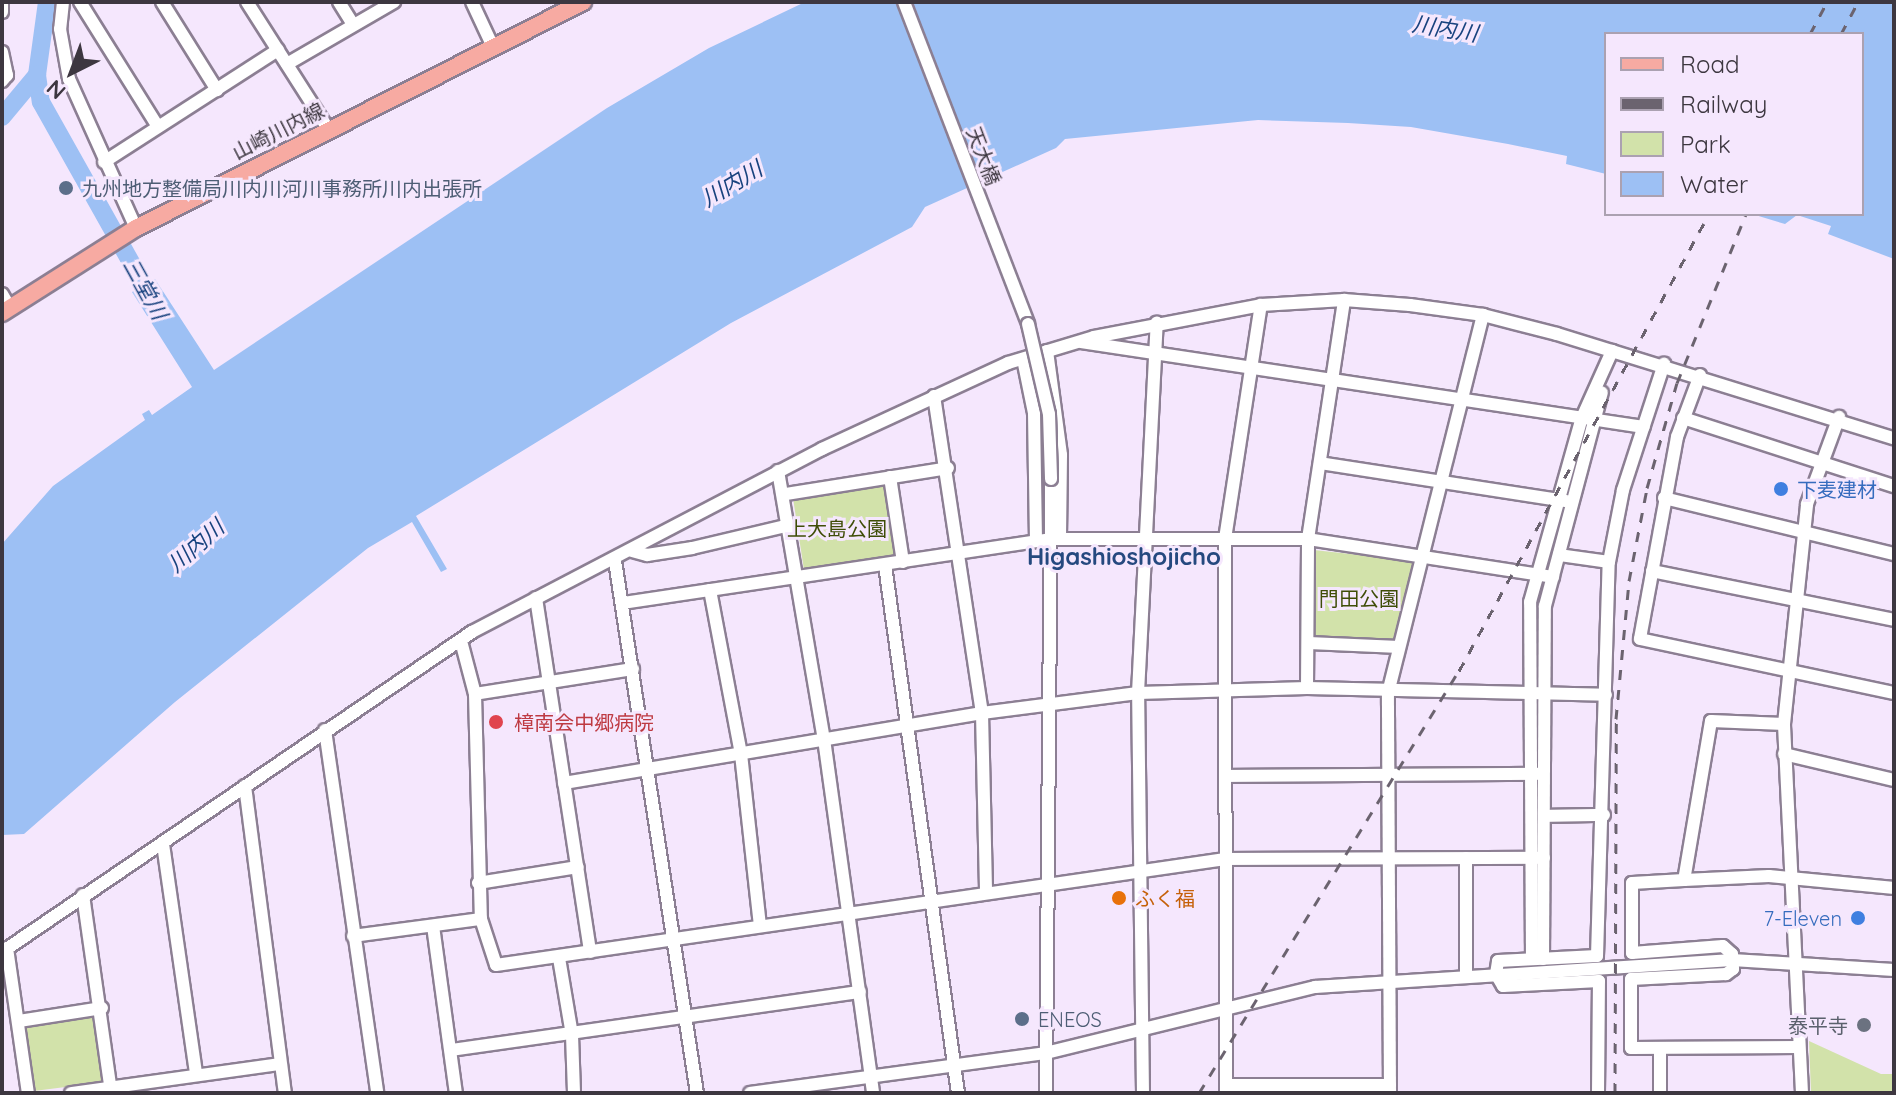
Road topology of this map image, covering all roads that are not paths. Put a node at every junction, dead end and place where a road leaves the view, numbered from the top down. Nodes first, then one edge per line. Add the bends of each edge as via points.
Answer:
1 (2, 2) edge
2 (63, 2) edge
3 (80, 2) edge
4 (162, 2) edge
5 (247, 2) edge
6 (339, 2) edge
7 (394, 2) edge
8 (472, 2) edge
9 (583, 2) edge
10 (904, 2) edge
11 (2, 12) edge
12 (352, 23) junction
13 (493, 47) junction
14 (278, 50) junction
15 (2, 52) edge
16 (287, 64) junction
17 (2, 81) edge
18 (217, 90) junction
19 (158, 127) junction
20 (327, 127) junction
21 (104, 162) junction
22 (136, 228) junction
23 (1344, 300) junction
24 (5, 305) edge
25 (1261, 305) junction
26 (1483, 315) junction
27 (1157, 322) junction
28 (1078, 342) junction
29 (1047, 351) junction
30 (1612, 351) junction
31 (1153, 355) junction
32 (1023, 359) junction
33 (1664, 364) junction
34 (1252, 369) junction
35 (1700, 375) junction
36 (1332, 381) junction
37 (934, 396) junction
38 (1460, 402) junction
39 (1839, 417) junction
40 (1683, 418) junction
41 (1586, 422) junction
42 (1644, 427) junction
43 (1894, 438) edge
44 (1821, 461) junction
45 (1320, 463) junction
46 (948, 468) junction
47 (778, 471) junction
48 (890, 477) junction
49 (1440, 482) junction
50 (1894, 486) edge
51 (786, 494) junction
52 (1664, 498) junction
53 (1558, 501) junction
54 (1574, 501) junction
55 (790, 525) junction
56 (1807, 532) junction
57 (1225, 539) junction
58 (1308, 539) junction
59 (1048, 540) junction
60 (1142, 542) junction
61 (632, 551) junction
62 (958, 553) junction
63 (1894, 554) edge
64 (1559, 555) junction
65 (1421, 556) junction
66 (615, 561) junction
67 (903, 562) junction
68 (1609, 562) junction
69 (885, 565) junction
70 (1652, 571) junction
71 (1537, 575) junction
72 (797, 577) junction
73 (1553, 577) junction
74 (710, 590) junction
75 (536, 598) junction
76 (1797, 600) junction
77 (623, 603) junction
78 (1894, 620) edge
79 (461, 641) junction
80 (1309, 643) junction
81 (1399, 647) junction
82 (633, 669) junction
83 (1788, 671) junction
84 (552, 682) junction
85 (1222, 687) junction
86 (1307, 688) junction
87 (1138, 693) junction
88 (1388, 693) junction
89 (1894, 693) edge
90 (475, 694) junction
91 (1530, 695) junction
92 (1547, 695) junction
93 (1606, 695) junction
94 (1048, 704) junction
95 (982, 713) junction
96 (1784, 724) junction
97 (906, 726) junction
98 (325, 730) junction
99 (824, 739) junction
100 (741, 754) junction
101 (1784, 754) junction
102 (650, 769) junction
103 (1545, 774) junction
104 (1391, 775) junction
105 (1530, 775) junction
106 (1225, 776) junction
107 (1894, 780) edge
108 (564, 783) junction
109 (245, 786) junction
110 (1604, 815) junction
111 (1544, 816) junction
112 (163, 844) junction
113 (1390, 858) junction
114 (1466, 858) junction
115 (1530, 858) junction
116 (1544, 858) junction
117 (1225, 859) junction
118 (578, 867) junction
119 (1138, 871) junction
120 (1791, 879) junction
121 (1684, 880) junction
122 (478, 883) junction
123 (1048, 887) junction
124 (1894, 888) edge
125 (986, 893) junction
126 (83, 895) junction
127 (933, 902) junction
128 (846, 913) junction
129 (481, 919) junction
130 (433, 926) junction
131 (760, 926) junction
132 (353, 936) junction
133 (673, 939) junction
134 (5, 950) edge
135 (590, 952) junction
136 (559, 958) junction
137 (1538, 959) junction
138 (1732, 960) junction
139 (1791, 960) junction
140 (1894, 970) edge
141 (1496, 974) junction
142 (1466, 976) junction
143 (1390, 980) junction
144 (860, 992) junction
145 (102, 1008) junction
146 (1225, 1010) junction
147 (687, 1019) junction
148 (19, 1021) junction
149 (1145, 1030) junction
150 (572, 1035) junction
151 (1799, 1047) junction
152 (1660, 1049) junction
153 (451, 1050) junction
154 (1046, 1053) junction
155 (280, 1064) junction
156 (958, 1064) junction
157 (196, 1073) junction
158 (873, 1079) junction
159 (110, 1085) junction
160 (1226, 1089) edge
161 (1342, 1089) edge
162 (1390, 1089) edge
163 (28, 1093) edge
164 (71, 1093) edge
165 (285, 1093) edge
166 (377, 1093) edge
167 (456, 1093) edge
168 (574, 1093) edge
169 (697, 1093) edge
170 (750, 1093) edge
171 (873, 1093) edge
172 (958, 1093) edge
173 (1046, 1093) edge
174 (1143, 1093) edge
175 (1598, 1093) edge
176 (1660, 1093) edge
177 (1802, 1093) edge

1 - 11 street
2 - 21 street via 60,29 69,79
3 - 19 street
4 - 18 street
5 - 14 street
6 - 12 street
7 - 12 street
8 - 13 street
9 - 13 main road, 山崎川内線
10 - 59 street, 天大橋, bridge via 1028,324 1049,414
12 - 16 street
13 - 20 main road, 山崎川内線
14 - 16 street
14 - 18 street
15 - 17 street via 7,75
16 - 20 street
18 - 19 street
19 - 21 street
20 - 22 main road, 山崎川内線
21 - 22 street
22 - 24 main road, 山崎川内線
23 - 25 street
23 - 26 street
23 - 36 street
25 - 27 street
25 - 34 street
26 - 30 street
26 - 38 street
27 - 28 street
27 - 31 street
28 - 29 street
28 - 31 street
29 - 32 street
29 - 59 street via 1061,455
30 - 33 street
30 - 41 street
31 - 34 street
31 - 60 street
32 - 37 street
32 - 59 street
33 - 35 street
33 - 42 street
34 - 36 street
34 - 57 street
35 - 39 street
35 - 40 street
36 - 38 street
36 - 45 street
37 - 46 street
37 - 47 street
38 - 41 street
38 - 49 street
39 - 43 street
39 - 44 street
40 - 44 street
40 - 52 street
41 - 42 street
41 - 53 street
41 - 54 street
42 - 68 street via 1623,490
44 - 50 street
44 - 56 street via 1807,504
45 - 49 street
45 - 58 street
46 - 48 street
46 - 62 street
47 - 51 street
47 - 61 street
48 - 51 street
48 - 67 street
49 - 53 street
49 - 65 street
51 - 55 street
52 - 56 street
52 - 70 street
53 - 54 street
53 - 71 street
54 - 64 street
55 - 61 street via 692,548 647,555
55 - 72 street
56 - 63 street
56 - 76 street
57 - 58 street
57 - 60 street
57 - 85 street
58 - 65 street
58 - 80 street
59 - 60 street
59 - 62 street
59 - 94 street
60 - 87 street
61 - 66 street
62 - 67 street
62 - 95 street
64 - 68 street
64 - 73 street
65 - 71 street
65 - 81 street
66 - 75 street
66 - 77 street
67 - 69 street
68 - 93 street
69 - 72 street
69 - 97 street
70 - 76 street
70 - 83 street via 1640,639
71 - 73 street
71 - 91 street via 1530,602
72 - 74 street
72 - 99 street
73 - 92 street via 1545,606
74 - 77 street
74 - 100 street
75 - 79 street
75 - 84 street
76 - 78 street
76 - 83 street
77 - 82 street
79 - 90 street
79 - 98 street
80 - 81 street
80 - 86 street
81 - 88 street
82 - 84 street
82 - 102 street
83 - 89 street
83 - 96 street
84 - 90 street
84 - 108 street
85 - 86 street
85 - 87 street
85 - 106 street
86 - 88 street
87 - 94 street
87 - 119 street
88 - 91 street
88 - 104 street
90 - 122 street
91 - 92 street
91 - 105 street
92 - 93 street
92 - 103 street
93 - 110 street
94 - 95 street
94 - 123 street
95 - 97 street
95 - 125 street
96 - 101 street
96 - 121 street via 1711,721
97 - 99 street
97 - 127 street
98 - 109 street
98 - 132 street
99 - 100 street
99 - 128 street
100 - 102 street
100 - 131 street
101 - 107 street
101 - 120 street
102 - 108 street
102 - 133 street
103 - 105 street
103 - 111 street
104 - 105 street
104 - 106 street
104 - 113 street
105 - 115 street
106 - 117 street
108 - 118 street
109 - 112 street
109 - 155 street
110 - 111 street
110 - 137 street via 1597,956
111 - 116 street
112 - 126 street
112 - 157 street
113 - 114 street
113 - 117 street
113 - 143 street
114 - 115 street
114 - 142 street
115 - 116 street
115 - 137 street
116 - 137 street
117 - 119 street
117 - 146 street
118 - 122 street
118 - 135 street
119 - 123 street
119 - 149 street
120 - 121 street
120 - 124 street
120 - 139 street
121 - 138 street via 1632,883 1632,953 1723,946
122 - 129 street
123 - 125 street
123 - 154 street
125 - 127 street
126 - 134 street
126 - 145 street
127 - 128 street
127 - 156 street
128 - 131 street
128 - 144 street
129 - 130 street
129 - 136 street via 496,965
130 - 132 street
130 - 153 street
131 - 133 street
132 - 166 street
133 - 135 street
133 - 147 street
134 - 148 street
135 - 136 street
136 - 150 street
137 - 141 street via 1498,961
138 - 139 street
138 - 141 street
138 - 152 street via 1726,974 1631,979 1631,1048
139 - 140 street
139 - 151 street
141 - 142 street
141 - 175 street via 1503,986 1599,981
142 - 143 street
143 - 146 street via 1315,987
143 - 162 street
144 - 147 street
144 - 158 street
145 - 148 street
145 - 159 street
146 - 149 street
146 - 160 street
147 - 150 street
147 - 169 street
148 - 163 street
149 - 154 street
149 - 174 street
150 - 153 street
150 - 168 street
151 - 152 street
151 - 177 street
152 - 176 street
153 - 167 street
154 - 156 street
154 - 173 street
155 - 157 street
155 - 165 street
156 - 158 street
156 - 172 street
157 - 159 street
158 - 170 street
158 - 171 street
159 - 164 street
160 - 161 street
161 - 162 street

